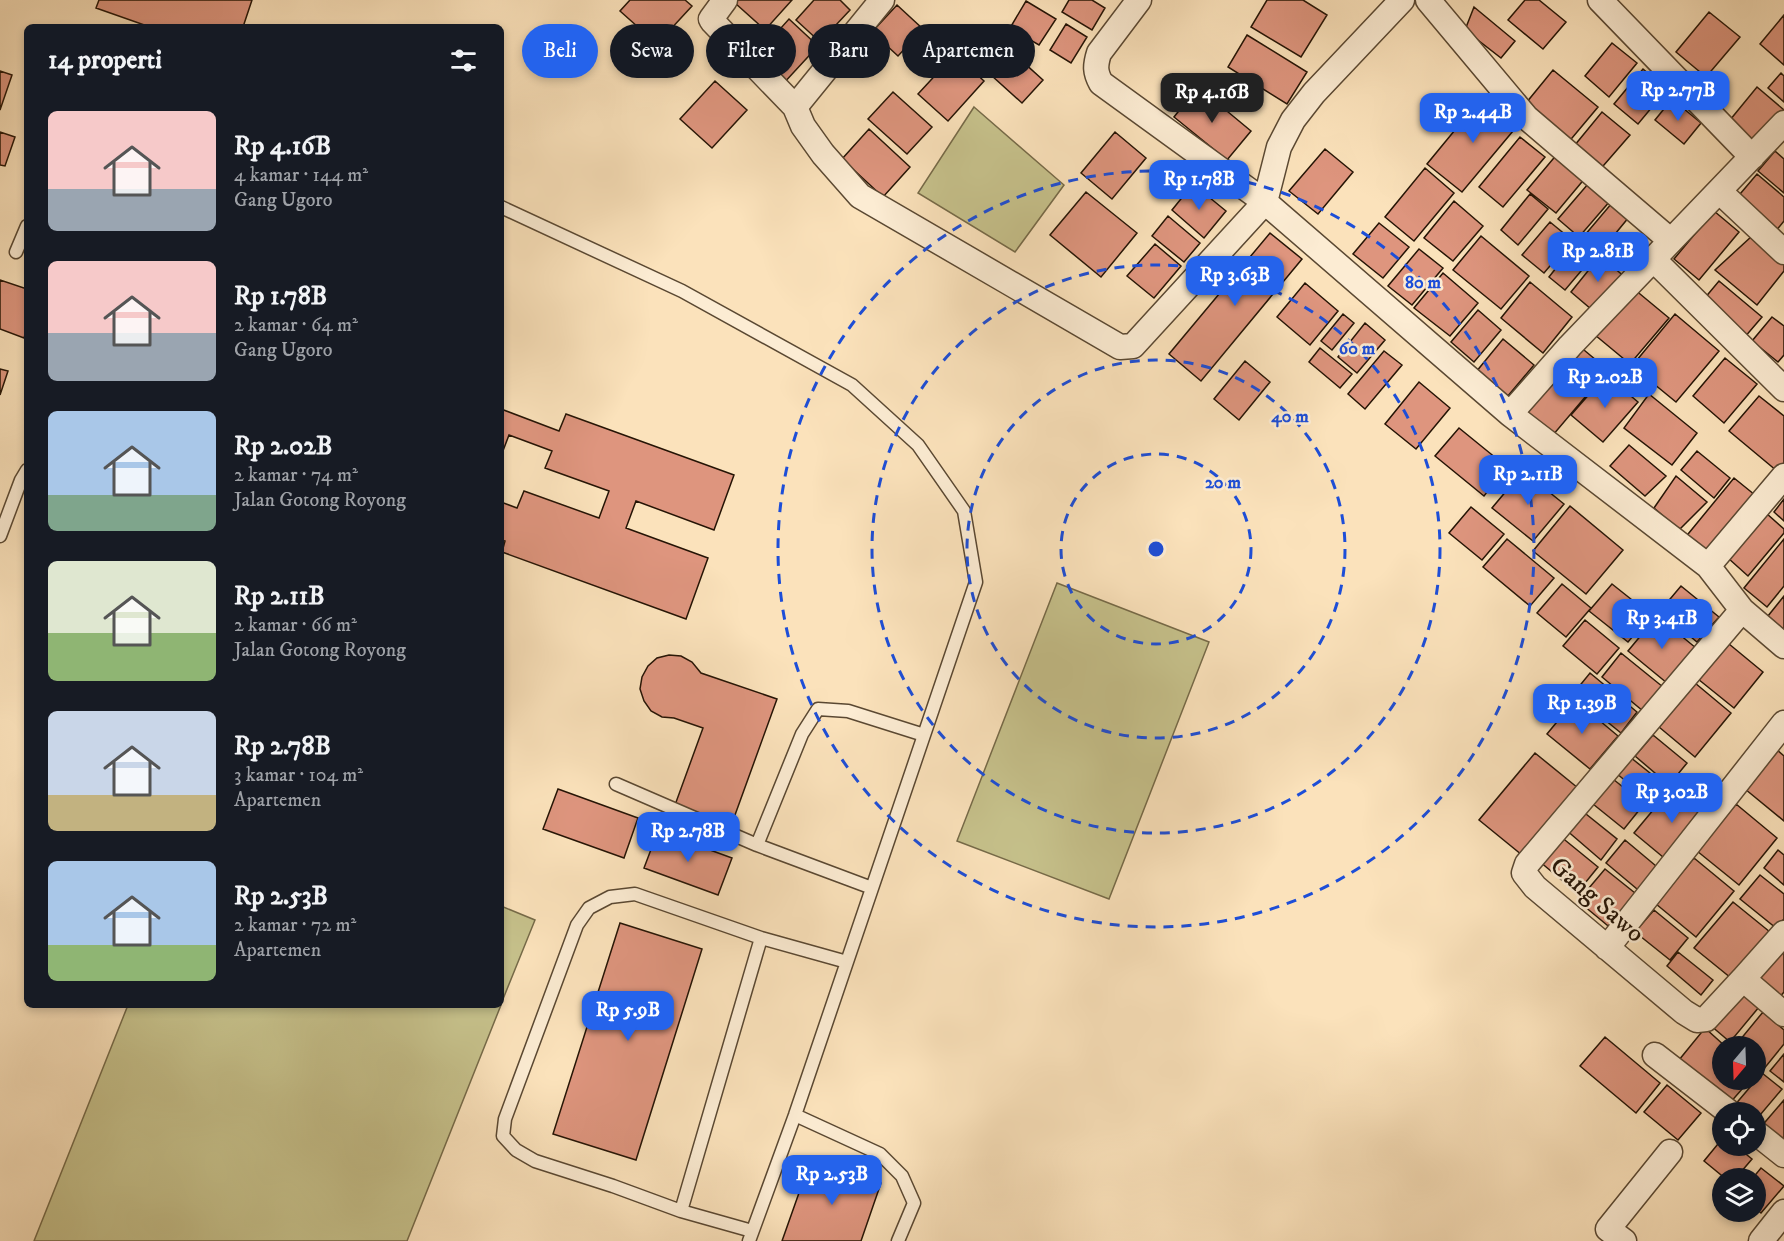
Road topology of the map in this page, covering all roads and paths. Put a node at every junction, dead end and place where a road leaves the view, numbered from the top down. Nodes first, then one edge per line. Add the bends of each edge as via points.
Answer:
1 (725, 0) edge
2 (882, 0) edge
3 (1139, 0) edge
4 (1402, 0) edge
5 (1428, 0) edge
6 (1600, 0) edge
7 (795, 107) junction
8 (1784, 123) edge
9 (1752, 157) junction
10 (1719, 191) junction
11 (1265, 202) junction
12 (504, 208) edge
13 (24, 233) edge
14 (1670, 240) junction
15 (16, 252) dead end
16 (1784, 252) edge
17 (1653, 259) junction
18 (1784, 389) edge
19 (1510, 414) junction
20 (24, 475) edge
21 (1784, 476) edge
22 (0, 536) edge
23 (1708, 566) junction
24 (1742, 610) junction
25 (1784, 646) edge
26 (1784, 723) edge
27 (924, 735) junction
28 (616, 784) dead end
29 (757, 845) junction
30 (872, 888) junction
31 (1784, 933) edge
32 (761, 938) junction
33 (1608, 948) junction
34 (847, 962) junction
35 (1743, 979) junction
36 (1784, 1014) edge
37 (1655, 1055) dead end
38 (1716, 1102) edge
39 (795, 1115) junction
40 (1766, 1141) edge
41 (1670, 1152) dead end
42 (1784, 1155) edge
43 (681, 1211) junction
44 (1784, 1212) edge
45 (750, 1236) edge
46 (898, 1241) edge
47 (1624, 1241) edge
48 (1761, 1241) edge

1 - 7 street via 711,19
2 - 7 street
3 - 11 street via 1099,53 1096,73 1101,83
4 - 11 street via 1293,120 1279,147
5 - 14 street via 1526,117
6 - 9 street
7 - 11 street via 823,154 860,196 1120,347 1133,346
8 - 9 street
9 - 10 street
10 - 14 street
10 - 16 street
11 - 19 street
12 - 27 lane via 682,291 852,385 918,445 964,511 976,582
13 - 15 lane
14 - 17 street
17 - 18 street
17 - 19 street
19 - 23 street
20 - 22 lane
21 - 23 street
23 - 24 street
24 - 25 street
24 - 33 street, Gang Sawo via 1527,864 1527,879
26 - 33 street
27 - 29 lane via 848,711 818,709 802,734
27 - 30 lane
28 - 29 lane
29 - 30 lane
30 - 34 lane
31 - 35 street, Gang Sawo
32 - 34 lane
32 - 43 lane
32 - 43 lane via 635,894 610,897 589,908 577,925 505,1119 503,1136 516,1150 535,1161
33 - 35 street, Gang Sawo via 1697,1020 1706,1019
34 - 39 lane
35 - 36 street
37 - 38 street
39 - 45 lane
39 - 46 lane via 880,1154 902,1176 914,1203
40 - 42 street
41 - 47 street via 1608,1229
43 - 45 lane
44 - 48 street

